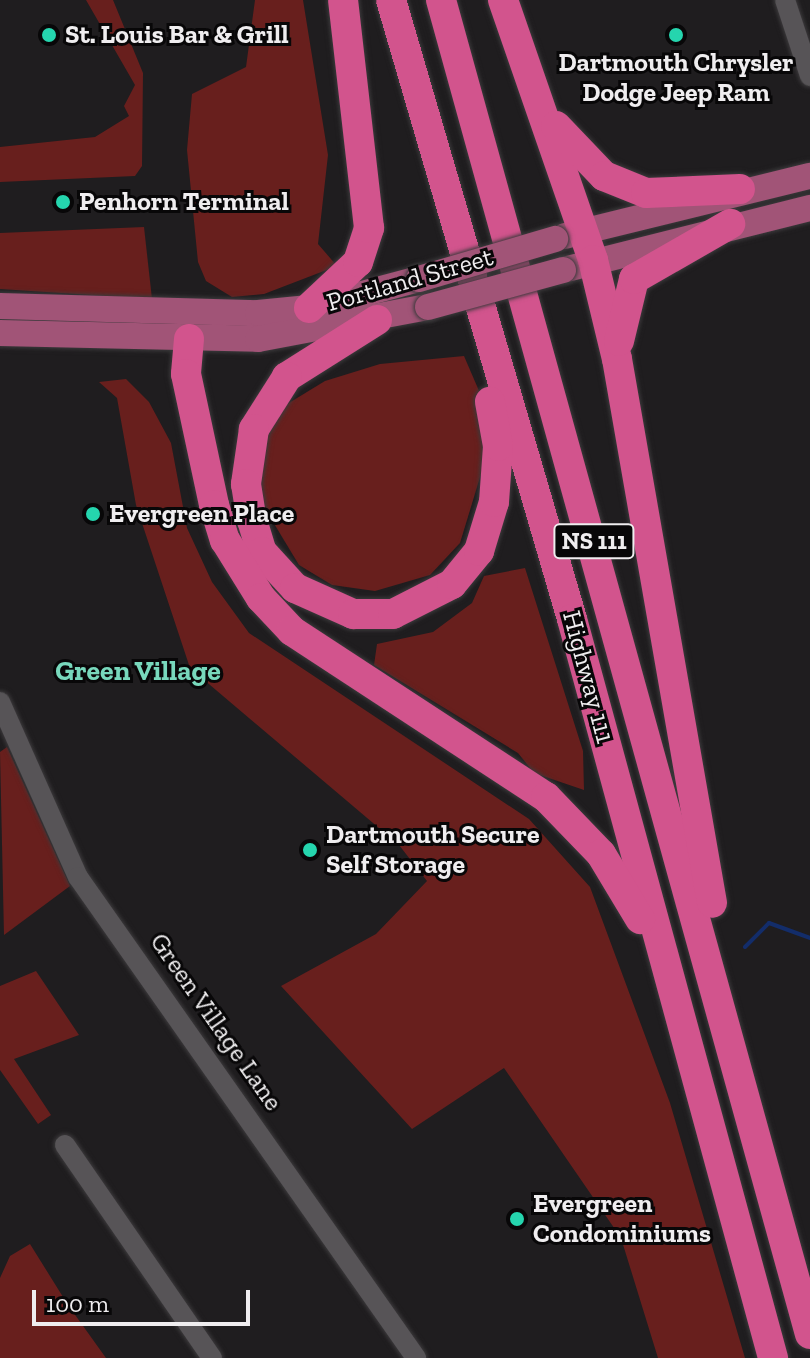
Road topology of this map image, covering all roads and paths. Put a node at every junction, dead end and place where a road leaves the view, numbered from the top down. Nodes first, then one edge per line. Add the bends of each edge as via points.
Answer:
1 (343, 0) edge
2 (391, 0) edge
3 (441, 0) edge
4 (503, 0) edge
5 (785, 0) edge
6 (810, 76) edge
7 (542, 110) junction
8 (810, 176) edge
9 (740, 189) junction
10 (810, 208) edge
11 (730, 224) junction
12 (577, 244) junction
13 (469, 274) junction
14 (0, 306) edge
15 (309, 308) junction
16 (377, 320) junction
17 (188, 325) junction
18 (0, 333) edge
19 (617, 359) junction
20 (0, 702) edge
21 (671, 988) junction
22 (744, 1082) junction
23 (65, 1145) dead end
24 (810, 1334) edge
25 (212, 1358) edge
26 (416, 1358) edge
27 (773, 1358) edge

1 - 15 highway via 369,228 358,262
2 - 13 highway, Highway 111 / NS 111
3 - 22 highway, Highway 111 / NS 111
4 - 7 highway
5 - 6 street
7 - 9 highway via 582,159 646,193
7 - 12 highway
8 - 9 main road, Portland Street
9 - 12 main road, Portland Street
10 - 11 main road, Portland Street
11 - 12 main road, Portland Street
11 - 19 highway via 634,279
12 - 15 main road, Portland Street, bridge
12 - 16 main road, Portland Street, bridge via 563,270
12 - 19 highway
13 - 16 highway via 498,446 494,502 479,551 452,584 424,602 393,614 353,614 295,588 262,552 246,484 248,453 262,412 287,377
13 - 21 highway, Highway 111 / NS 111
14 - 17 main road, Portland Street
15 - 17 main road, Portland Street
16 - 17 main road, Portland Street via 306,335
17 - 18 main road, Portland Street
17 - 21 highway via 186,374 214,505 225,540 261,598 292,631 546,797 601,854 630,898
19 - 22 highway
20 - 26 street, Green Village Lane via 78,877
21 - 27 highway, Highway 111 / NS 111
22 - 24 highway, Highway 111 / NS 111
23 - 25 street

